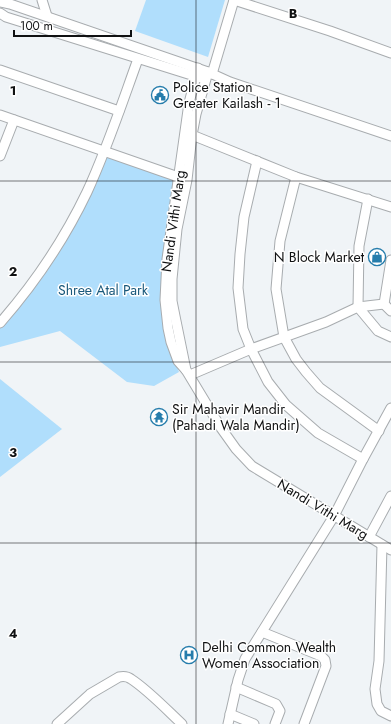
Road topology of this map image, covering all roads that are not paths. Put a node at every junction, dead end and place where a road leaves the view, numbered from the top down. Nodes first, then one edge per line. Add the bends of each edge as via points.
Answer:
1 (42, 0) edge
2 (234, 0) edge
3 (0, 2) edge
4 (11, 2) edge
5 (24, 4) edge
6 (3, 15) edge
7 (47, 16) junction
8 (18, 21) junction
9 (391, 54) edge
10 (138, 59) junction
11 (0, 70) edge
12 (197, 73) junction
13 (209, 75) junction
14 (119, 111) junction
15 (0, 115) edge
16 (14, 120) junction
17 (192, 135) junction
18 (391, 136) edge
19 (104, 151) junction
20 (0, 156) edge
21 (257, 161) junction
22 (296, 177) junction
23 (183, 178) junction
24 (368, 199) junction
25 (391, 207) edge
26 (391, 260) edge
27 (384, 304) junction
28 (358, 308) junction
29 (391, 311) edge
30 (0, 323) edge
31 (284, 337) junction
32 (391, 337) edge
33 (251, 349) junction
34 (188, 372) junction
35 (391, 408) edge
36 (379, 431) junction
37 (363, 459) junction
38 (391, 496) edge
39 (334, 516) junction
40 (370, 537) junction
41 (382, 545) junction
42 (391, 550) edge
43 (262, 632) junction
44 (236, 687) junction
45 (230, 714) junction
46 (391, 716) edge
47 (58, 724) edge
48 (182, 724) edge
49 (228, 724) edge
50 (254, 724) edge
51 (275, 724) edge
52 (304, 724) edge

1 - 7 street
2 - 9 street
2 - 13 street, Nandi Vithi Marg
3 - 4 street
4 - 5 street
4 - 6 street
5 - 7 street
5 - 8 street
6 - 8 street
7 - 12 street
8 - 10 street
10 - 12 street
10 - 14 street
11 - 14 street
12 - 13 street
12 - 23 street, Nandi Vithi Marg via 189,103
13 - 17 street, Nandi Vithi Marg
13 - 18 street
14 - 19 street
15 - 16 street
16 - 19 street
16 - 20 street
17 - 21 street
17 - 23 street, Nandi Vithi Marg
19 - 23 street
19 - 30 street via 73,218 52,254
21 - 22 street
21 - 33 street via 244,217 238,288 243,329
22 - 24 street
22 - 31 street via 280,241 276,289
23 - 34 street, Nandi Vithi Marg via 167,259 165,300 171,342 178,361
24 - 25 street
24 - 28 street via 359,246
26 - 27 street
27 - 28 street
27 - 29 street
28 - 31 street
28 - 32 street via 378,331
31 - 33 street
31 - 36 street via 296,359 320,388
33 - 34 street
33 - 37 street via 268,382 286,406 318,433
34 - 39 street, Nandi Vithi Marg via 220,428 252,466
35 - 36 street
36 - 37 street
37 - 39 street
38 - 40 street
39 - 40 street, Nandi Vithi Marg
39 - 43 street
40 - 41 street, Nandi Vithi Marg
41 - 42 street, Nandi Vithi Marg
41 - 46 street via 379,661 375,689 377,704 381,711
43 - 44 street via 245,659
43 - 52 street via 321,656 325,660 326,666
44 - 45 street
44 - 51 street via 276,704 280,711
45 - 49 street
45 - 50 street
47 - 48 street via 90,694 124,676 131,678

